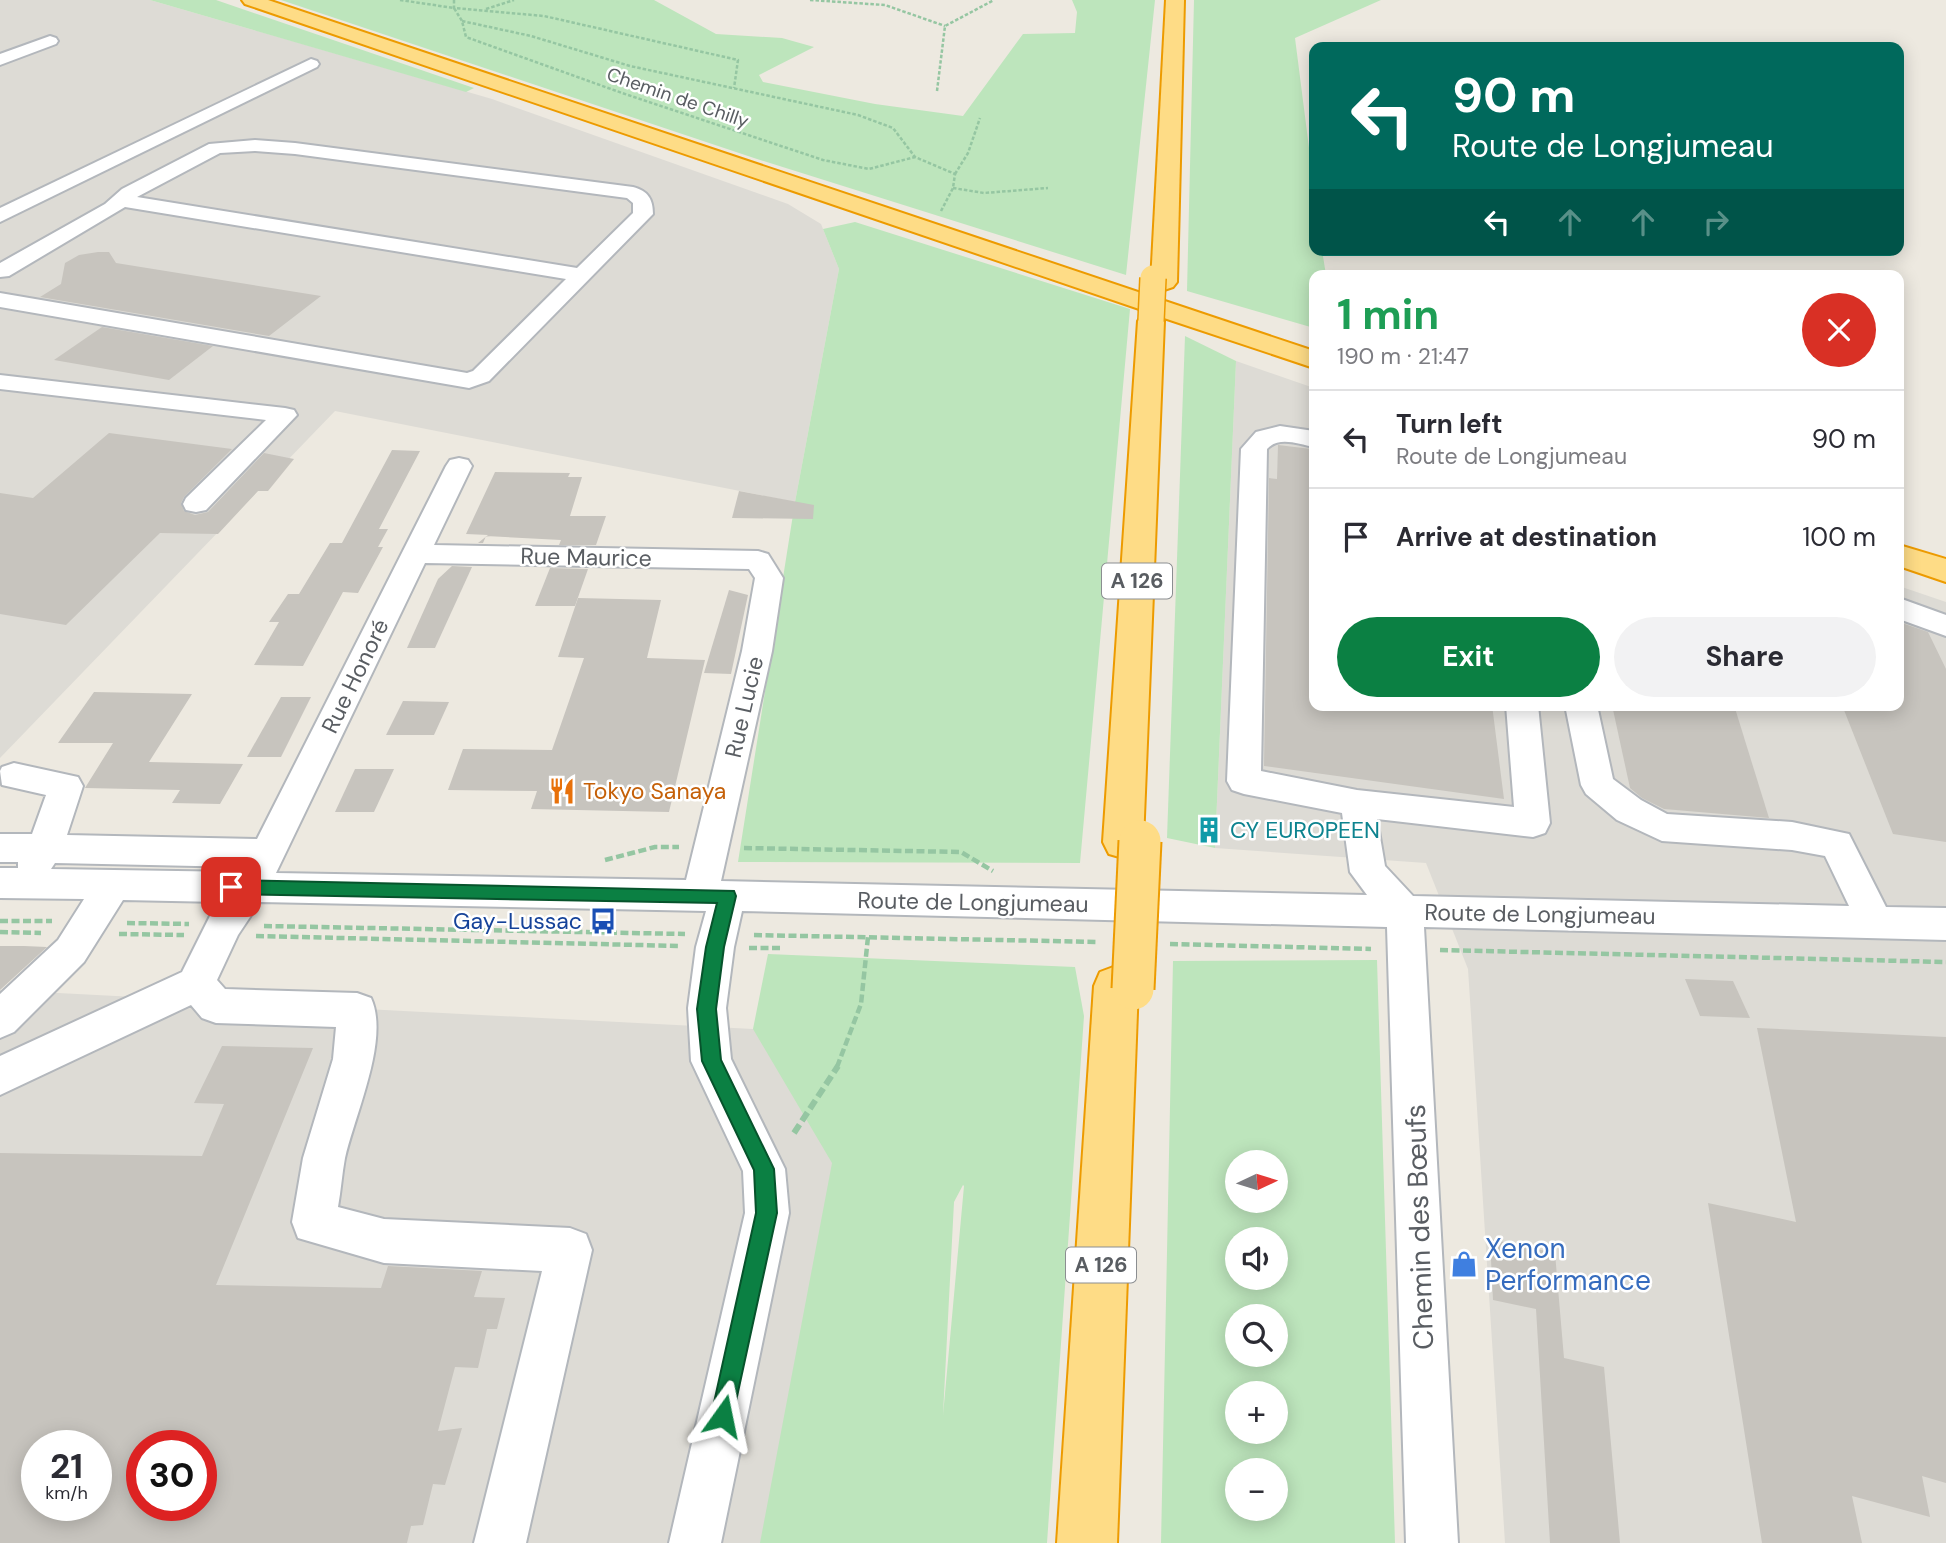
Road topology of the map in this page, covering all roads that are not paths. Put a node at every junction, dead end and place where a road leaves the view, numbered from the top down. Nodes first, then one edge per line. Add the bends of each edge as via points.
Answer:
1 (251, 0) edge
2 (1168, 0) edge
3 (1175, 0) edge
4 (50, 41) dead end
5 (0, 60) edge
6 (311, 64) dead end
7 (121, 200) junction
8 (0, 216) edge
9 (0, 273) edge
10 (582, 275) junction
11 (1158, 280) junction
12 (0, 299) edge
13 (1309, 358) edge
14 (0, 382) edge
15 (1309, 438) edge
16 (459, 466) dead end
17 (196, 504) dead end
18 (414, 554) junction
19 (1904, 557) edge
20 (758, 560) joint
21 (1946, 571) edge
22 (1904, 610) edge
23 (1946, 626) edge
24 (1523, 711) edge
25 (1582, 711) edge
26 (14, 776) dead end
27 (1357, 803) junction
28 (0, 848) edge
29 (45, 849) junction
30 (268, 853) junction
31 (10, 884) edge
32 (113, 886) junction
33 (251, 887) junction
34 (715, 918) junction
35 (1875, 922) junction
36 (1406, 930) junction
37 (1941, 931) edge
38 (1117, 972) junction
39 (196, 984) junction
40 (0, 1020) edge
41 (0, 1076) edge
42 (500, 1543) edge
43 (695, 1543) edge
44 (1087, 1543) edge
45 (1111, 1543) edge
46 (1432, 1543) edge

1 - 13 highway
2 - 11 highway, A 126
3 - 11 highway, A 126
4 - 5 street
6 - 8 street
7 - 9 street
7 - 10 street
7 - 10 street via 216,148 254,146 633,193 643,201 643,214
10 - 12 street via 481,376 461,381
11 - 38 highway, A 126, bridge via 1132,841
14 - 17 street via 285,415
15 - 27 street via 1268,434 1254,449 1244,780
16 - 18 street, Rue Honoré
18 - 20 street, Rue Maurice
18 - 30 street, Rue Honoré
19 - 21 highway
20 - 34 street, Rue Lucie via 769,578 712,847
22 - 23 street
24 - 27 street via 1533,823
25 - 35 street via 1598,785 1629,810 1662,827 1792,836 1838,844
26 - 29 street via 66,786
27 - 36 street via 1368,872
28 - 29 street
29 - 30 street
29 - 31 street
30 - 33 street, Rue Honoré
31 - 32 street, Route de Longjumeau
32 - 33 street, Route de Longjumeau
32 - 40 street via 71,951
33 - 34 street, Route de Longjumeau
33 - 39 street, Rue Honoré via 222,930
34 - 36 street, Route de Longjumeau
34 - 43 street, Rue Lucie via 707,1009 711,1061 764,1169 767,1213
35 - 36 street, Route de Longjumeau
35 - 37 street, Route de Longjumeau
36 - 46 street, Chemin des Bœufs
38 - 44 highway, A 126
38 - 45 highway, A 126
39 - 41 street
39 - 42 street via 216,1006 357,1010 353,1059 324,1158 314,1222 384,1241 570,1250

